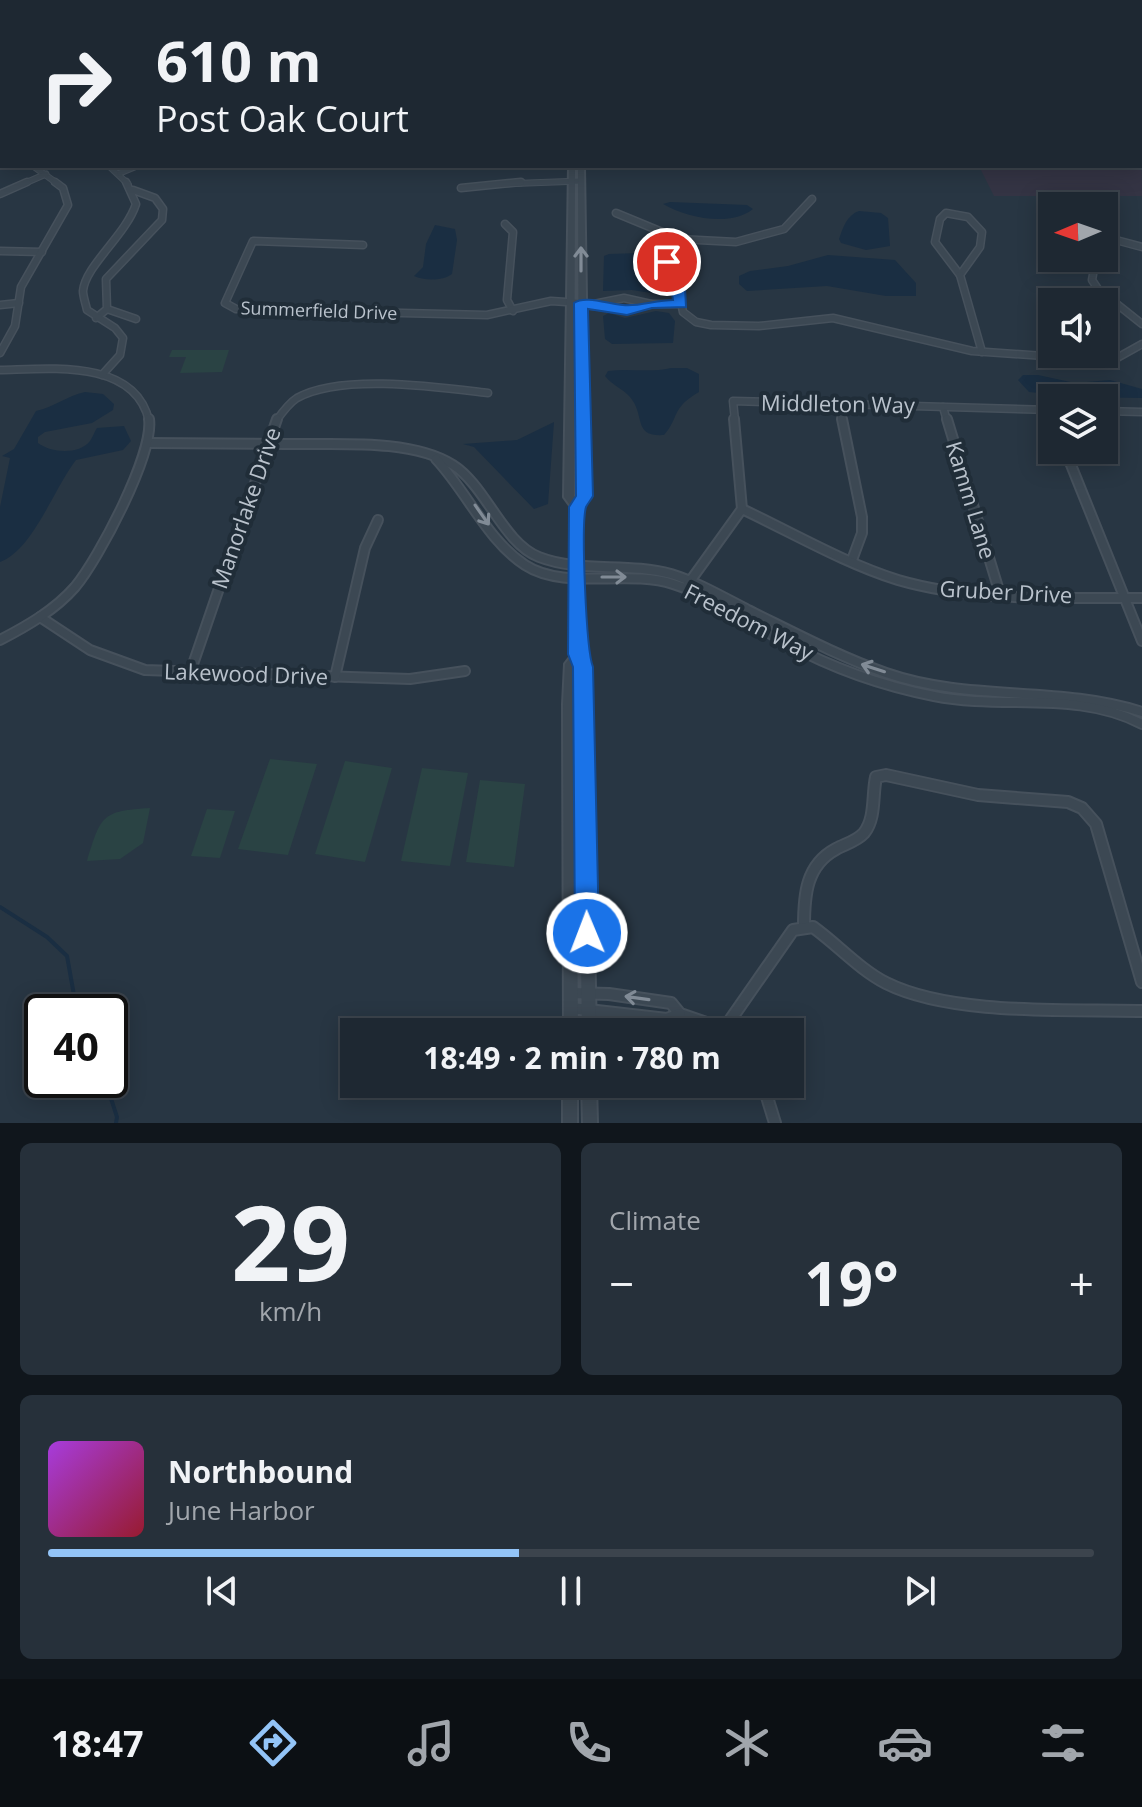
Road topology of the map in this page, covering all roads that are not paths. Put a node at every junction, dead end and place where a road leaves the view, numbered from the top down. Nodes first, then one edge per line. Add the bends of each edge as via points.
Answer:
1 (36, 168) edge
2 (112, 168) edge
3 (132, 168) edge
4 (572, 168) edge
5 (581, 168) edge
6 (120, 173) junction
7 (46, 174) junction
8 (572, 183) junction
9 (581, 183) junction
10 (133, 190) junction
11 (0, 194) edge
12 (812, 199) dead end
13 (616, 213) dead end
14 (505, 224) dead end
15 (679, 239) junction
16 (1118, 240) edge
17 (363, 245) dead end
18 (1142, 247) edge
19 (0, 251) edge
20 (42, 252) junction
21 (1093, 272) edge
22 (960, 275) junction
23 (19, 303) junction
24 (574, 303) junction
25 (593, 304) junction
26 (652, 304) junction
27 (681, 304) junction
28 (0, 305) edge
29 (107, 309) junction
30 (513, 311) junction
31 (96, 318) junction
32 (136, 319) dead end
33 (1142, 324) edge
34 (1142, 344) edge
35 (982, 352) junction
36 (0, 353) edge
37 (0, 370) edge
38 (102, 375) junction
39 (488, 393) dead end
40 (839, 404) junction
41 (943, 407) junction
42 (1038, 411) edge
43 (1118, 411) edge
44 (1142, 412) edge
45 (147, 443) junction
46 (268, 443) junction
47 (432, 456) junction
48 (1071, 464) edge
49 (577, 507) junction
50 (742, 509) junction
51 (378, 520) dead end
52 (852, 560) junction
53 (580, 564) junction
54 (577, 577) junction
55 (688, 585) junction
56 (1000, 594) junction
57 (1124, 597) junction
58 (1142, 598) edge
59 (40, 617) junction
60 (0, 640) edge
61 (1142, 641) edge
62 (578, 654) junction
63 (465, 671) dead end
64 (190, 673) junction
65 (335, 677) junction
66 (918, 687) junction
67 (1142, 712) edge
68 (1142, 724) edge
69 (804, 926) junction
70 (1142, 982) edge
71 (571, 993) junction
72 (588, 1000) junction
73 (571, 1008) junction
74 (1142, 1011) edge
75 (571, 1018) edge
76 (589, 1018) edge
77 (663, 1018) edge
78 (670, 1018) edge
79 (691, 1018) edge
80 (734, 1018) edge
81 (570, 1098) edge
82 (589, 1098) edge
83 (769, 1098) edge
84 (570, 1123) edge
85 (590, 1123) edge
86 (775, 1123) edge

1 - 7 street
2 - 6 street
3 - 6 street
4 - 8 street
5 - 9 street
6 - 10 street
7 - 11 street
7 - 20 street via 63,188 68,205
8 - 8 street via 532,181 461,188
8 - 9 street
8 - 24 street
24 -> 9 street
10 - 29 street via 157,201 163,218 108,275
10 - 31 street via 136,205 129,225 84,282 84,305
12 - 15 street via 789,225 770,235 736,242
13 - 15 street
14 - 30 street via 513,232 507,300
15 - 27 street via 666,268
16 - 18 street
17 - 30 street, Summerfield Drive via 253,241 225,303 236,309 487,315
19 - 20 street
20 - 23 street via 21,287
21 - 33 street via 1098,289
22 - 22 street via 981,246 982,232 973,217 946,213 935,242
22 - 35 street
23 - 28 street
23 - 36 street via 15,326
24 - 25 street, Summerfield Drive
24 - 30 street, Summerfield Drive
24 - 49 street via 584,496
24 - 49 street via 569,497
25 - 26 street via 627,310
25 - 26 street via 629,298
26 - 27 street
27 - 35 street via 685,315 706,325 833,318
29 - 31 street
29 - 32 street
31 - 38 street via 115,328 124,342
34 - 35 street via 1131,353 1101,360
37 - 38 street
38 - 45 street via 130,388 145,406
39 - 46 street, Manorlake Drive via 433,386 326,386 283,409
40 - 41 street, Middleton Way
40 - 50 street, Middleton Way via 733,401
40 - 52 street via 862,517
41 - 42 street, Middleton Way
41 - 56 street, Kamm Lane
43 - 44 street
45 - 46 street, Freedom Way
45 - 59 street via 93,562 75,587
46 - 47 street, Freedom Way via 386,446
46 - 64 street, Manorlake Drive
47 - 53 street, Freedom Way via 464,472 526,550 547,561
47 -> 54 street, Freedom Way via 453,475 520,563 541,574
48 - 57 street
49 - 53 street
50 - 52 street, Gruber Drive
50 - 55 street
51 - 65 street via 361,561
52 - 56 street, Gruber Drive via 923,586
53 - 54 street
53 - 55 street, Freedom Way via 646,568
54 -> 55 street, Freedom Way via 651,578
54 - 62 street
55 - 66 street, Freedom Way
56 - 57 street, Gruber Drive
57 - 58 street, Gruber Drive
57 - 61 street
59 - 60 street
59 - 64 street, Lakewood Drive via 101,659 145,670
62 - 71 street via 570,664 569,691
62 - 72 street via 583,667
63 - 65 street, Lakewood Drive via 410,679
64 - 65 street, Lakewood Drive
66 - 67 street, Freedom Way via 1078,696
66 - 68 street, Freedom Way via 981,703 1101,708
69 - 70 street via 808,877 818,860 864,834 873,814 876,777 978,795 1058,801 1082,808 1096,824
69 - 74 street via 813,927 886,983 912,994
69 - 80 street via 793,930
71 - 72 street
71 - 73 street
72 - 73 street
72 - 76 street
72 - 77 street
73 - 75 street
78 - 79 street
81 - 84 street
82 - 85 street
83 - 86 street

